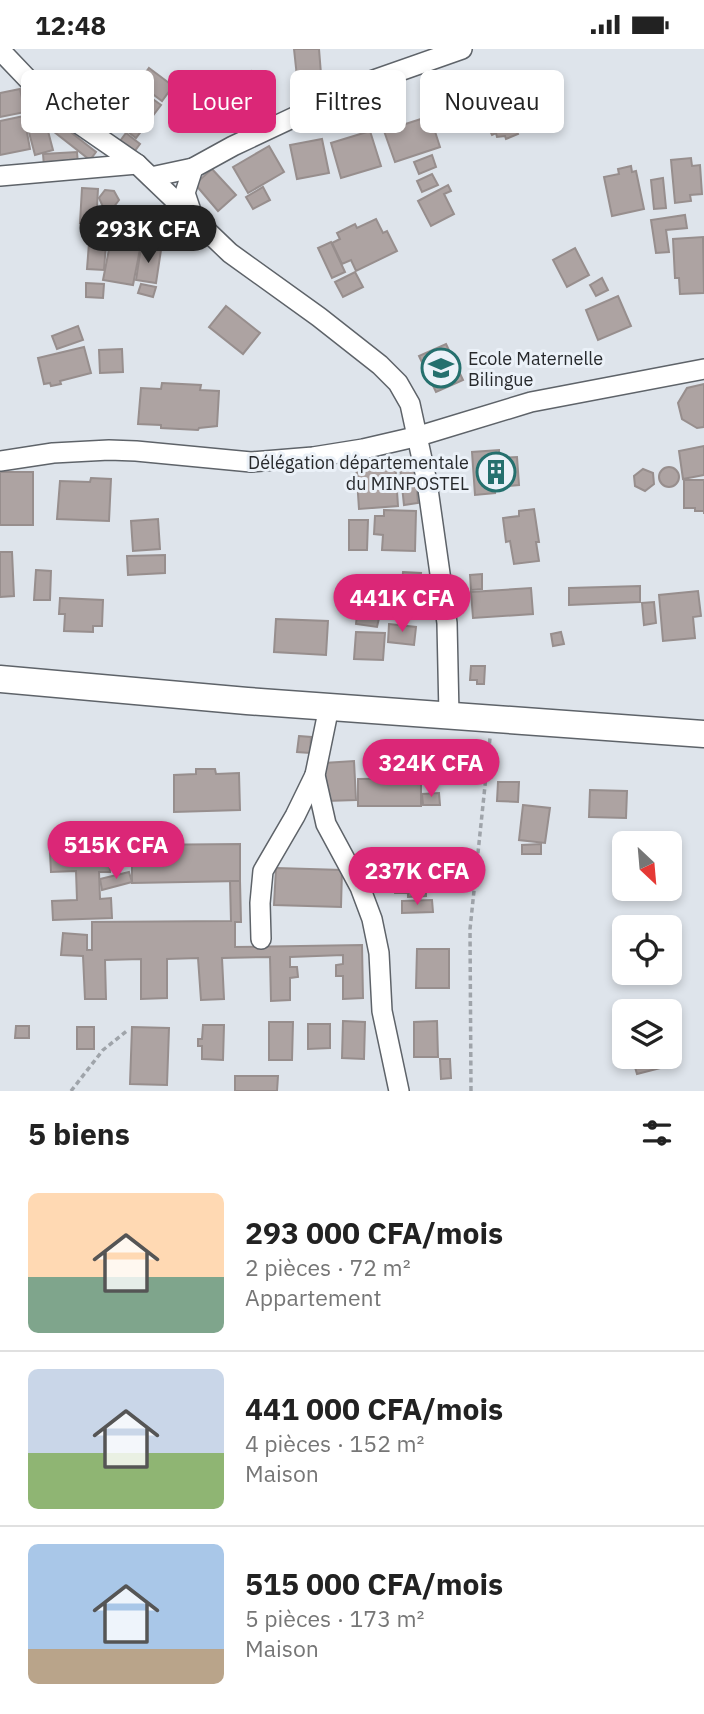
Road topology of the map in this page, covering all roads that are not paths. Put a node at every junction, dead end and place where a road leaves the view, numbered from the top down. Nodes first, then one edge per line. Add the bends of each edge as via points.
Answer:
1 (462, 49) edge
2 (0, 51) edge
3 (193, 168) junction
4 (144, 171) junction
5 (0, 176) edge
6 (193, 219) junction
7 (704, 369) edge
8 (419, 436) junction
9 (0, 461) edge
10 (0, 680) edge
11 (328, 706) junction
12 (449, 715) junction
13 (704, 734) edge
14 (314, 775) junction
15 (261, 939) dead end
16 (399, 1091) edge

1 - 3 street via 371,81
2 - 4 street via 66,115
3 - 4 street
3 - 6 street via 185,194
4 - 5 street
4 - 6 street
6 - 8 street via 230,253 380,365 410,404
7 - 8 street via 531,402
8 - 9 street via 313,457 251,462 109,450
8 - 12 street via 447,623
10 - 11 main road
11 - 12 main road
11 - 14 street
12 - 13 main road
14 - 15 street via 263,871
14 - 16 street via 326,824 372,919 382,1011

